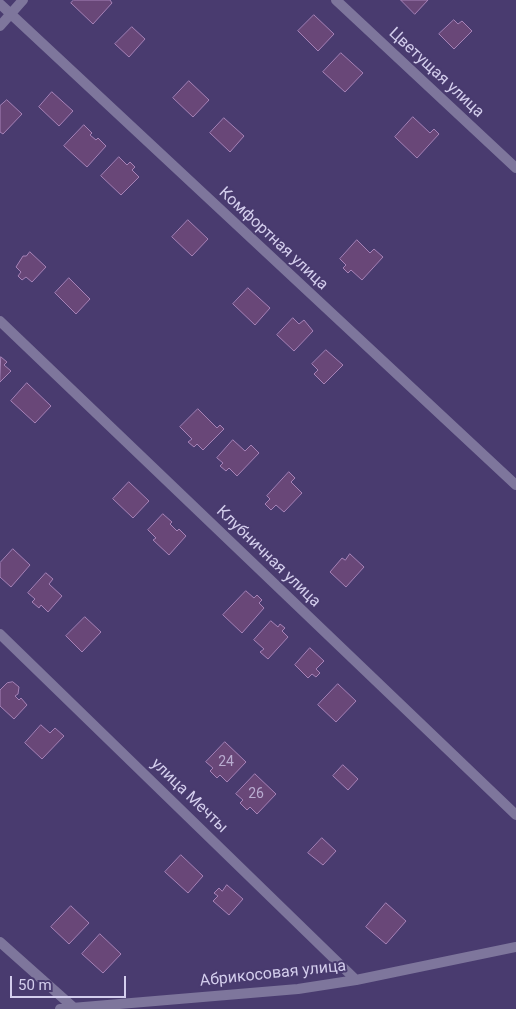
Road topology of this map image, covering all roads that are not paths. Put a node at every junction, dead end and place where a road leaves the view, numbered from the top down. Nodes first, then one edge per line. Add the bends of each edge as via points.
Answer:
1 (23, 0) edge
2 (336, 0) edge
3 (0, 4) edge
4 (10, 15) junction
5 (0, 26) edge
6 (516, 168) edge
7 (0, 321) edge
8 (516, 484) edge
9 (0, 634) edge
10 (516, 815) edge
11 (0, 942) edge
12 (516, 948) edge
13 (356, 980) junction
14 (73, 1007) junction
15 (60, 1009) edge

1 - 4 street
2 - 6 street, Цветущая улица
3 - 4 street, Комфортная улица
4 - 5 street
4 - 8 street, Комфортная улица
7 - 10 street, Клубничная улица
9 - 13 street, улица Мечты
11 - 14 street
12 - 13 street, Абрикосовая улица
13 - 14 street, Абрикосовая улица via 298,989
14 - 15 street, Абрикосовая улица

